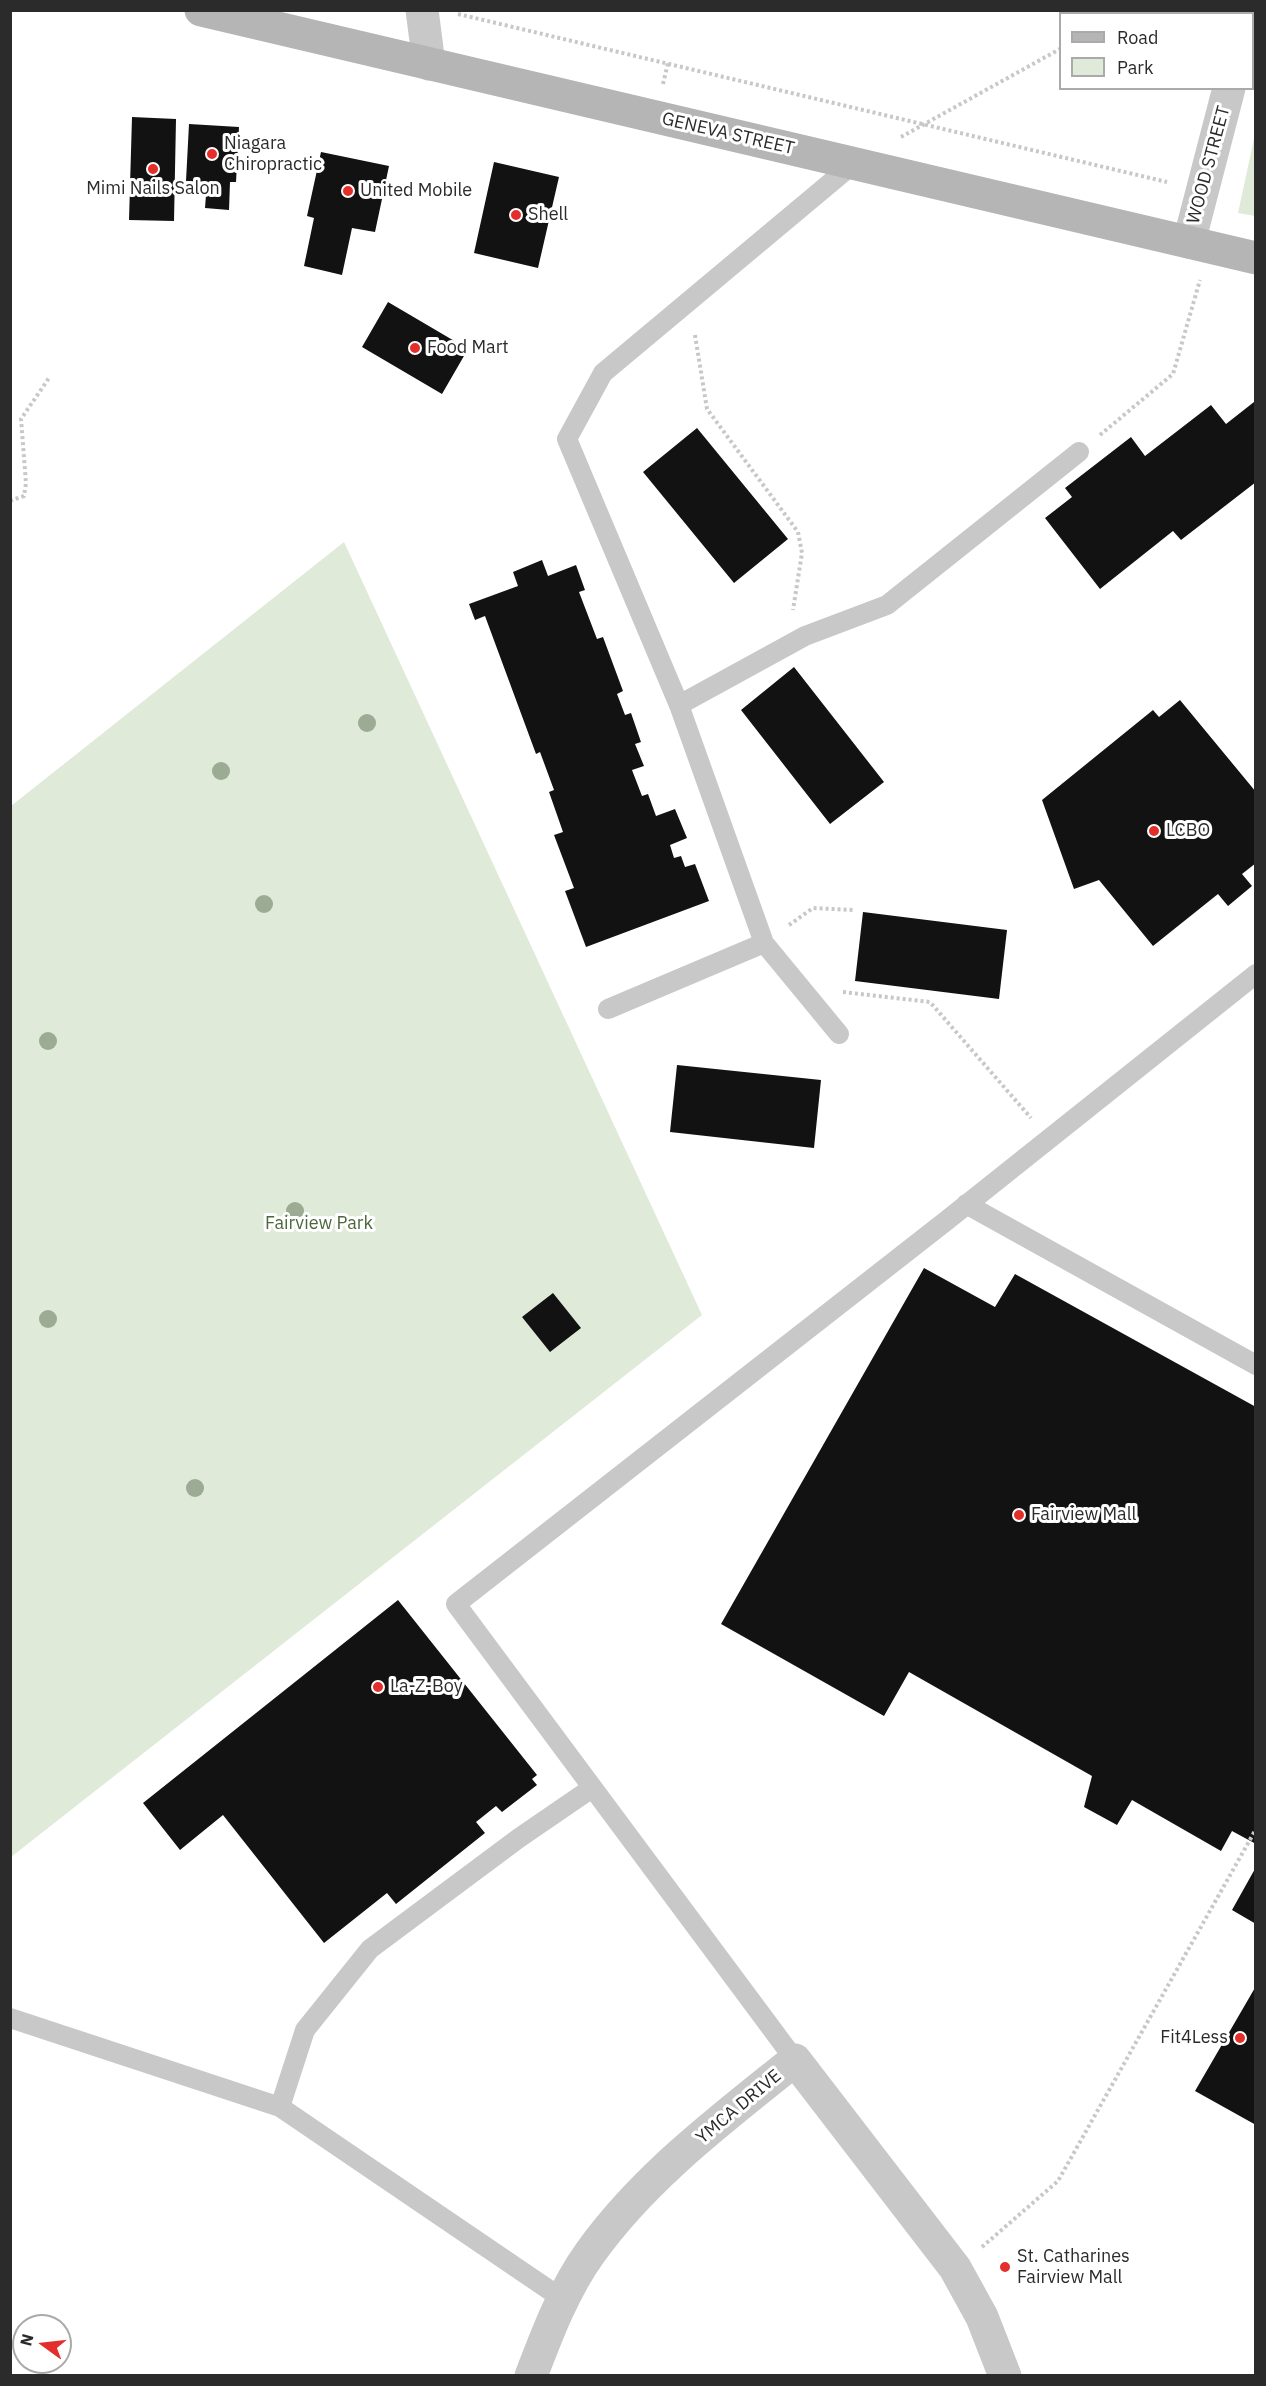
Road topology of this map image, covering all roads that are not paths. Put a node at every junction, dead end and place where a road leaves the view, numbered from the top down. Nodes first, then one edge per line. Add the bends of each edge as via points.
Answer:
1 (201, 10) edge
2 (437, 12) edge
3 (429, 64) junction
4 (1229, 90) edge
5 (853, 164) junction
6 (1199, 245) junction
7 (1256, 258) edge
8 (1079, 452) road end
9 (679, 705) junction
10 (764, 943) junction
11 (1256, 974) edge
12 (608, 1009) dead end
13 (839, 1034) dead end
14 (966, 1204) junction
15 (1256, 1365) edge
16 (592, 1788) junction
17 (10, 2018) edge
18 (795, 2060) junction
19 (280, 2107) junction
20 (564, 2300) junction
21 (531, 2376) edge
22 (1005, 2376) edge

1 - 3 main road, GENEVA STREET
2 - 3 street
3 - 5 main road, GENEVA STREET
4 - 6 street, WOOD STREET
5 - 6 main road, GENEVA STREET
5 - 9 lane via 603,373 567,440
6 - 7 main road, GENEVA STREET
8 - 9 lane via 886,605 805,636
9 - 10 lane
10 - 12 lane
10 - 13 lane
11 - 14 lane
14 - 15 lane
14 - 16 lane via 456,1604
16 - 18 lane
16 - 19 lane via 370,1949 305,2030
17 - 19 lane
18 - 20 street, YMCA DRIVE via 639,2192 589,2254
18 - 22 street, YMCA DRIVE via 955,2268 982,2317
19 - 20 lane
20 - 21 street, YMCA DRIVE

